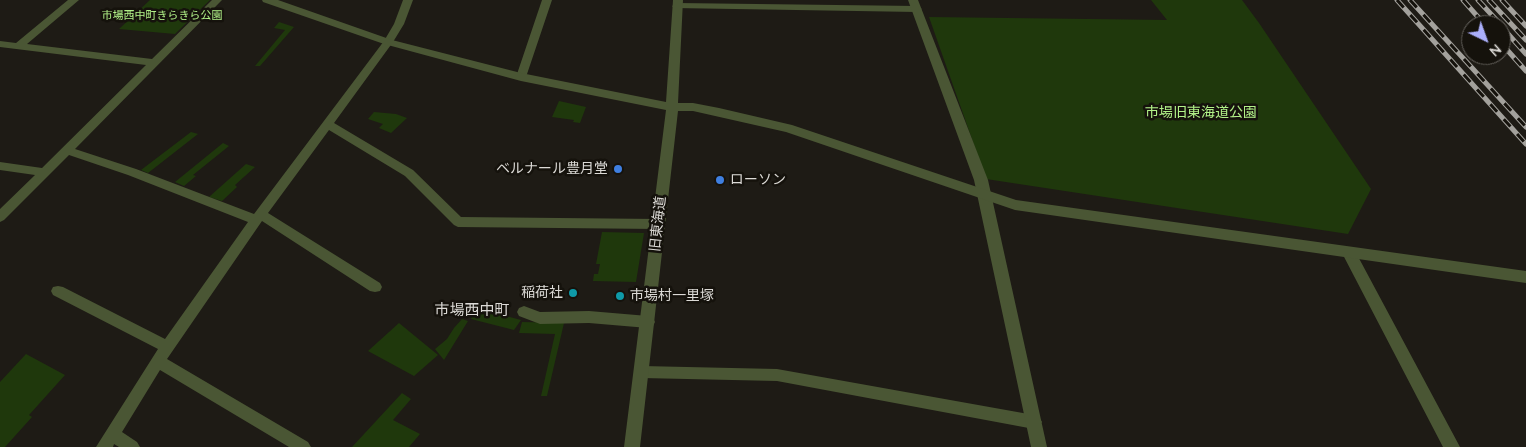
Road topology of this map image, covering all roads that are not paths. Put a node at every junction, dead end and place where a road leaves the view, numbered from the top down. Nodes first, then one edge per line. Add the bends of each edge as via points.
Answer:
1 (74, 0) edge
2 (216, 0) edge
3 (267, 0) edge
4 (408, 0) edge
5 (547, 0) edge
6 (677, 3) edge
7 (915, 4) edge
8 (388, 42) junction
9 (0, 44) edge
10 (18, 46) junction
11 (154, 63) junction
12 (521, 77) junction
13 (672, 107) junction
14 (327, 124) junction
15 (67, 150) junction
16 (0, 166) edge
17 (44, 172) junction
18 (985, 195) junction
19 (0, 217) edge
20 (258, 217) junction
21 (658, 224) junction
22 (1349, 253) junction
23 (1526, 277) edge
24 (375, 287) dead end
25 (58, 291) dead end
26 (524, 312) dead end
27 (648, 322) junction
28 (167, 348) junction
29 (158, 361) junction
30 (642, 372) junction
31 (1034, 422) junction
32 (108, 441) edge
33 (132, 447) edge
34 (303, 447) edge
35 (632, 447) edge
36 (1040, 447) edge
37 (1452, 447) edge

1 - 10 lane
2 - 11 lane
3 - 8 street
4 - 8 lane via 400,24
5 - 12 lane
6 - 7 lane
6 - 13 street, 旧東海道
7 - 18 street
8 - 12 street
8 - 14 lane
9 - 10 lane
10 - 11 lane
11 - 15 lane
12 - 13 street
13 - 18 street via 693,107 788,128
13 - 21 street, 旧東海道
14 - 20 lane
14 - 21 lane via 409,173 458,222
15 - 17 lane
15 - 20 lane
16 - 17 lane
17 - 19 lane
18 - 22 street via 1015,205
18 - 31 street
20 - 24 lane
20 - 28 lane
21 - 27 street, 旧東海道
22 - 23 street
22 - 37 street
25 - 28 lane
26 - 27 lane via 540,318
27 - 30 street, 旧東海道
28 - 29 lane
29 - 32 lane
29 - 34 lane
30 - 31 lane via 778,375
30 - 35 street, 旧東海道
31 - 36 street
32 - 33 lane

